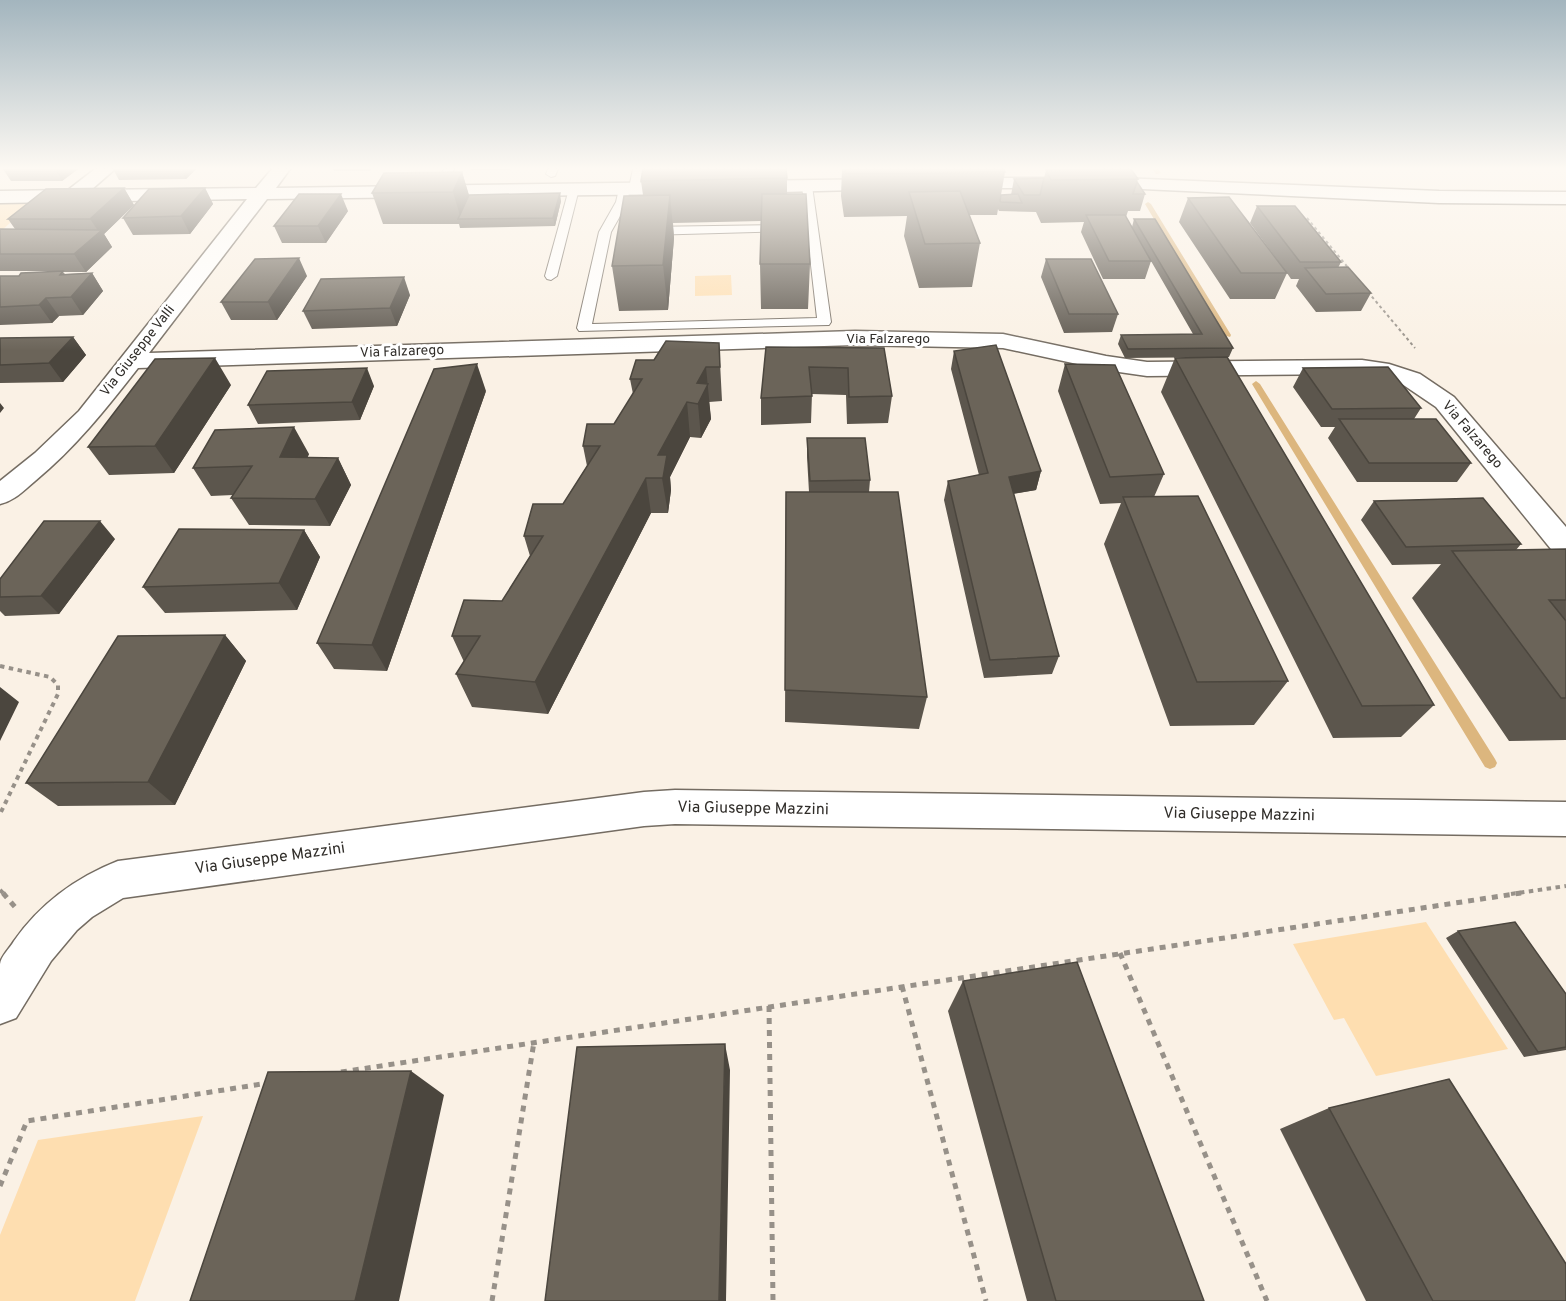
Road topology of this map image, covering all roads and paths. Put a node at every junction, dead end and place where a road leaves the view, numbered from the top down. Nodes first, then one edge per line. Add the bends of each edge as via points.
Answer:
1 (812, 229) edge
2 (232, 230) edge
3 (563, 230) edge
4 (611, 230) edge
5 (750, 230) edge
6 (1317, 230) edge
7 (639, 231) edge
8 (551, 276) dead end
9 (1357, 278) edge
10 (1365, 287) edge
11 (130, 361) junction
12 (1401, 375) junction
13 (0, 495) edge
14 (1566, 547) edge
15 (0, 666) edge
16 (0, 814) edge
17 (1566, 819) edge
18 (1566, 886) edge
19 (1120, 952) junction
20 (902, 986) junction
21 (0, 1002) edge
22 (768, 1006) junction
23 (534, 1042) junction
24 (336, 1072) edge
25 (279, 1081) edge
26 (0, 1185) edge
27 (492, 1301) edge
28 (773, 1301) edge
29 (986, 1301) edge
30 (1267, 1301) edge

1 - 4 lane via 824,322 584,328
2 - 11 street, Via Giuseppe Valli
3 - 8 lane
5 - 7 lane
6 - 9 path
10 - 12 path via 1423,358
11 - 12 street, Via Falzarego via 855,338 960,339 1029,345 1125,367 1348,366
11 - 13 street, Via Giuseppe Valli via 74,431
12 - 14 street, Via Falzarego via 1420,384 1451,409
15 - 16 path via 50,677 58,685 58,694
17 - 21 street, Via Giuseppe Mazzini via 644,809 118,879 69,908 41,936
18 - 19 path
19 - 20 path
19 - 30 path
20 - 22 path
20 - 29 path
22 - 23 path
22 - 28 path
23 - 24 path
23 - 27 path
25 - 26 path via 27,1121

